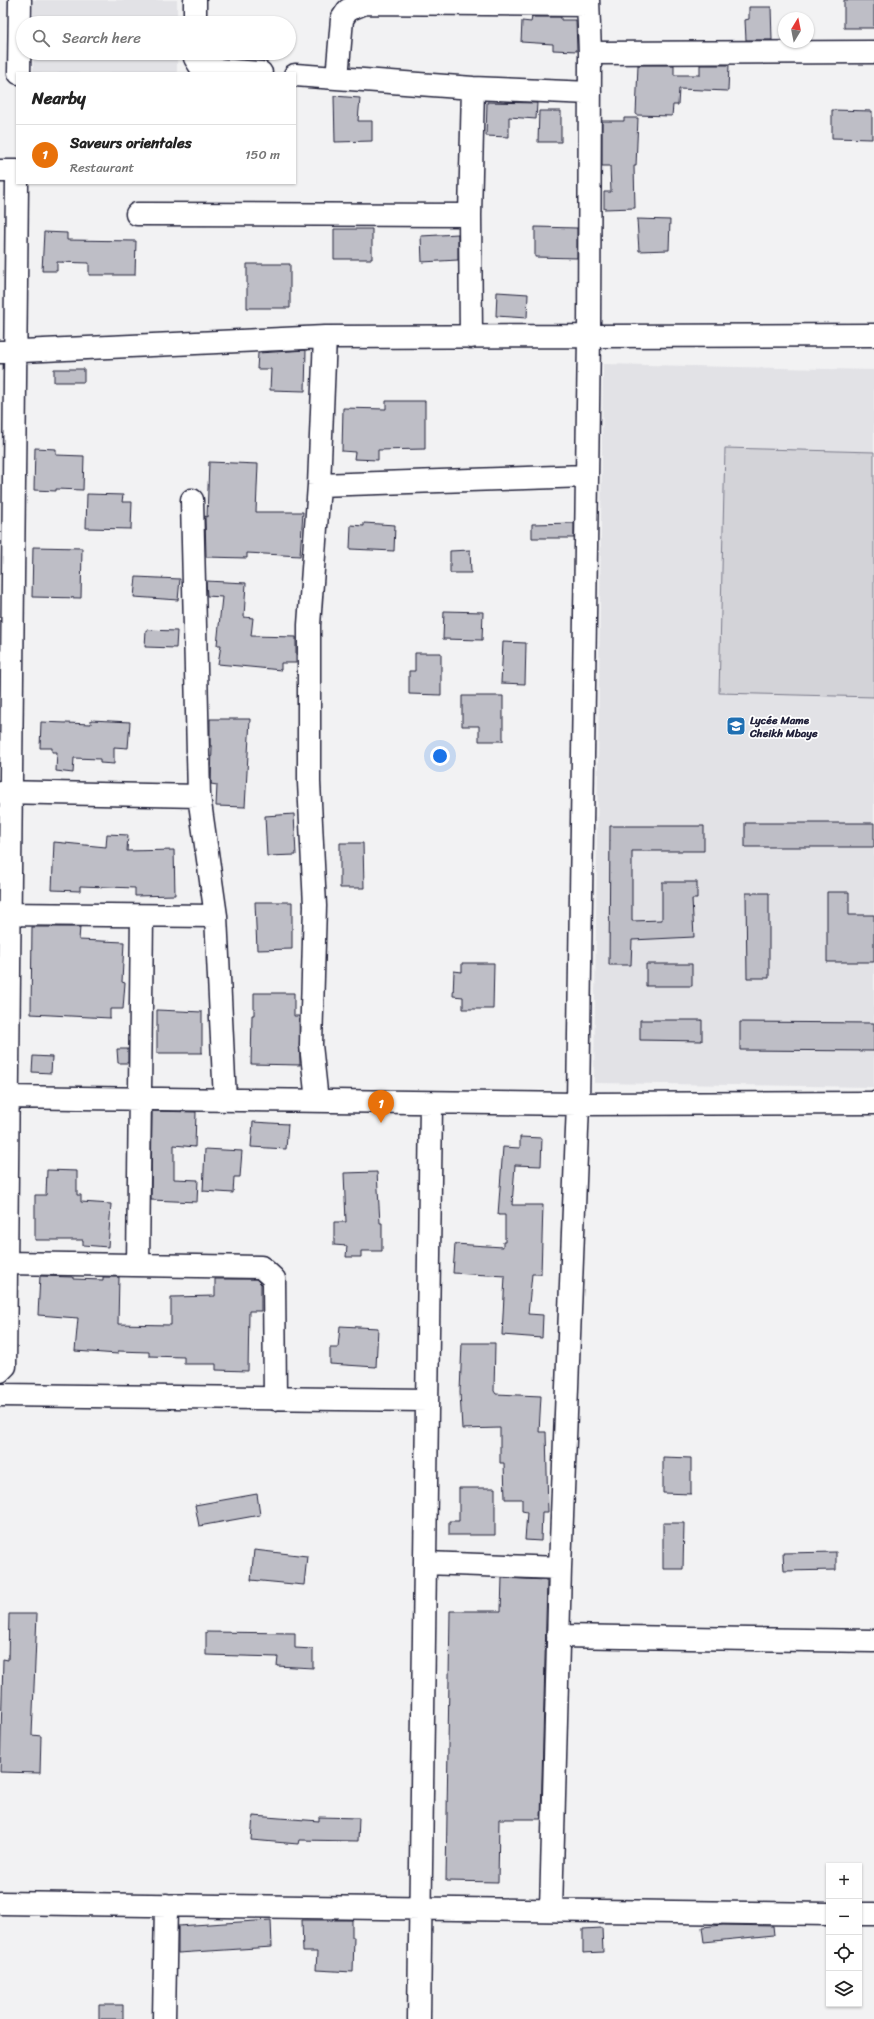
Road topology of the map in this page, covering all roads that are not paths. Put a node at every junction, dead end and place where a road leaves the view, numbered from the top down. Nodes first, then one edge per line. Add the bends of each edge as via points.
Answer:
1 (20, 0) edge
2 (195, 0) edge
3 (588, 2) edge
4 (20, 16) edge
5 (195, 16) edge
6 (590, 52) junction
7 (874, 52) edge
8 (19, 60) edge
9 (196, 60) edge
10 (19, 72) edge
11 (247, 72) edge
12 (296, 75) edge
13 (337, 78) junction
14 (473, 88) junction
15 (590, 92) junction
16 (0, 171) edge
17 (16, 171) edge
18 (18, 184) edge
19 (137, 214) dead end
20 (470, 216) junction
21 (874, 335) edge
22 (589, 336) junction
23 (325, 337) junction
24 (471, 337) junction
25 (8, 352) edge
26 (587, 476) junction
27 (319, 485) junction
28 (192, 500) dead end
29 (6, 601) edge
30 (6, 792) edge
31 (200, 796) junction
32 (5, 914) edge
33 (142, 916) junction
34 (216, 916) junction
35 (4, 1097) edge
36 (140, 1099) junction
37 (225, 1100) junction
38 (317, 1101) junction
39 (431, 1103) junction
40 (874, 1103) edge
41 (578, 1104) junction
42 (3, 1230) edge
43 (6, 1263) junction
44 (138, 1265) junction
45 (0, 1371) edge
46 (0, 1395) edge
47 (275, 1399) junction
48 (427, 1400) junction
49 (425, 1563) junction
50 (560, 1568) junction
51 (558, 1636) junction
52 (874, 1641) edge
53 (0, 1903) edge
54 (166, 1905) junction
55 (421, 1908) junction
56 (551, 1910) junction
57 (826, 1914) edge
58 (862, 1914) edge
59 (874, 1914) edge
60 (164, 2019) edge
61 (419, 2019) edge

1 - 4 street
2 - 5 street
3 - 6 street
3 - 13 street via 365,3 348,10 342,19
6 - 7 street
6 - 15 street
8 - 10 street
9 - 11 street via 200,66
12 - 13 street
13 - 14 street
14 - 15 street
14 - 20 street
15 - 22 street
16 - 17 street
18 - 25 street
19 - 20 street
20 - 24 street
21 - 22 street
22 - 24 street
22 - 26 street
23 - 24 street
23 - 25 street
23 - 27 street
25 - 29 street
26 - 27 street
26 - 41 street
27 - 38 street via 310,625 309,774 315,906 311,1045
28 - 31 street
29 - 30 street
30 - 31 street
30 - 32 street
31 - 34 street
32 - 33 street
32 - 35 street
33 - 34 street
33 - 36 street
34 - 37 street
35 - 36 street
35 - 42 street
36 - 37 street
36 - 44 street
37 - 38 street
38 - 39 street
39 - 41 street
39 - 48 street
40 - 41 street
41 - 50 street
42 - 43 street
43 - 44 street
43 - 45 street via 5,1366
44 - 47 street via 261,1266 269,1272 274,1279
46 - 47 street
47 - 48 street
48 - 49 street
49 - 50 street
49 - 55 street
50 - 51 street
51 - 52 street
51 - 56 street
53 - 54 street
54 - 55 street
54 - 60 street
55 - 56 street
55 - 61 street
56 - 57 street
58 - 59 street

